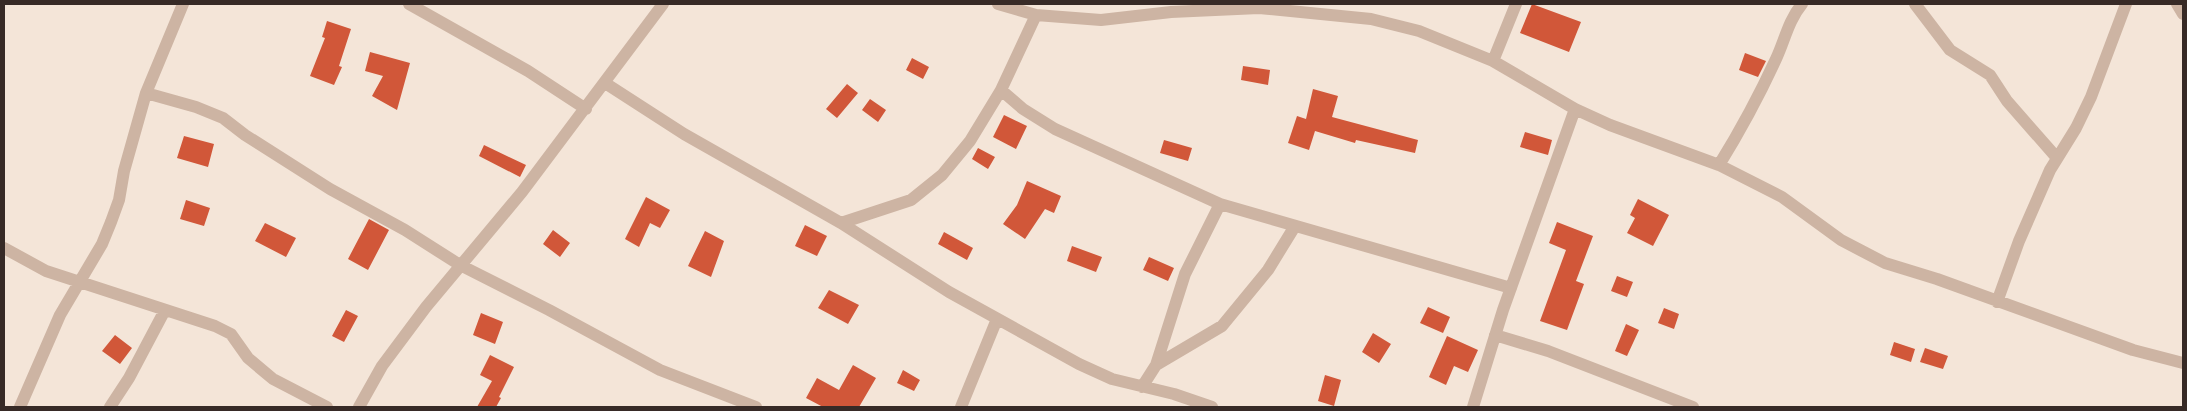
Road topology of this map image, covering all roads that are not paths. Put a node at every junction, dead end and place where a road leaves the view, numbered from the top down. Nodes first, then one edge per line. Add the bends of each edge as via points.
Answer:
1 (183, 4) edge
2 (409, 4) edge
3 (663, 4) edge
4 (998, 4) edge
5 (1516, 4) edge
6 (1802, 4) edge
7 (1915, 4) edge
8 (2126, 4) edge
9 (2177, 4) edge
10 (2183, 14) edge
11 (1036, 15) junction
12 (1493, 61) junction
13 (605, 82) junction
14 (1001, 90) junction
15 (146, 93) junction
16 (586, 109) junction
17 (1575, 109) junction
18 (2057, 158) junction
19 (1719, 165) junction
20 (1220, 204) junction
21 (841, 223) junction
22 (1295, 226) junction
23 (4, 248) edge
24 (460, 266) junction
25 (80, 282) junction
26 (1511, 288) junction
27 (1997, 302) junction
28 (165, 310) junction
29 (997, 320) junction
30 (1495, 334) junction
31 (2183, 363) edge
32 (1156, 364) junction
33 (1142, 387) junction
34 (22, 406) edge
35 (110, 407) edge
36 (327, 407) edge
37 (359, 407) edge
38 (756, 407) edge
39 (961, 407) edge
40 (1212, 407) edge
41 (1473, 407) edge
42 (1692, 407) edge

1 - 15 street
2 - 16 street via 528,70
3 - 13 street
4 - 11 street
5 - 12 street
6 - 19 street via 1791,20 1777,58 1748,116
7 - 18 street via 1950,50 1990,75
8 - 18 street via 2091,97
9 - 10 street
11 - 12 street via 1101,20 1171,12 1259,8 1371,19 1419,32
11 - 14 street
12 - 17 street
13 - 16 street
13 - 21 street via 684,134
14 - 20 street via 1023,109 1055,129
14 - 21 street via 970,141 942,175 911,200
15 - 24 street via 223,118 330,189 405,230
15 - 25 street via 119,200 102,244
16 - 24 street
17 - 19 street
17 - 26 street
18 - 27 street via 2026,223
19 - 27 street via 1782,197 1841,240 1885,262
20 - 22 street
20 - 32 street via 1185,274
21 - 29 street
22 - 26 street
22 - 32 street via 1268,270 1222,326
23 - 25 street via 46,271
24 - 37 street via 382,366
24 - 38 street via 660,370
25 - 28 street
25 - 34 street via 60,315
26 - 30 street
27 - 31 street via 2133,350
28 - 35 street
28 - 36 street via 231,334 248,358 273,379
29 - 33 street via 1079,364 1112,379
29 - 39 street
30 - 41 street
30 - 42 street
32 - 33 street
33 - 40 street

